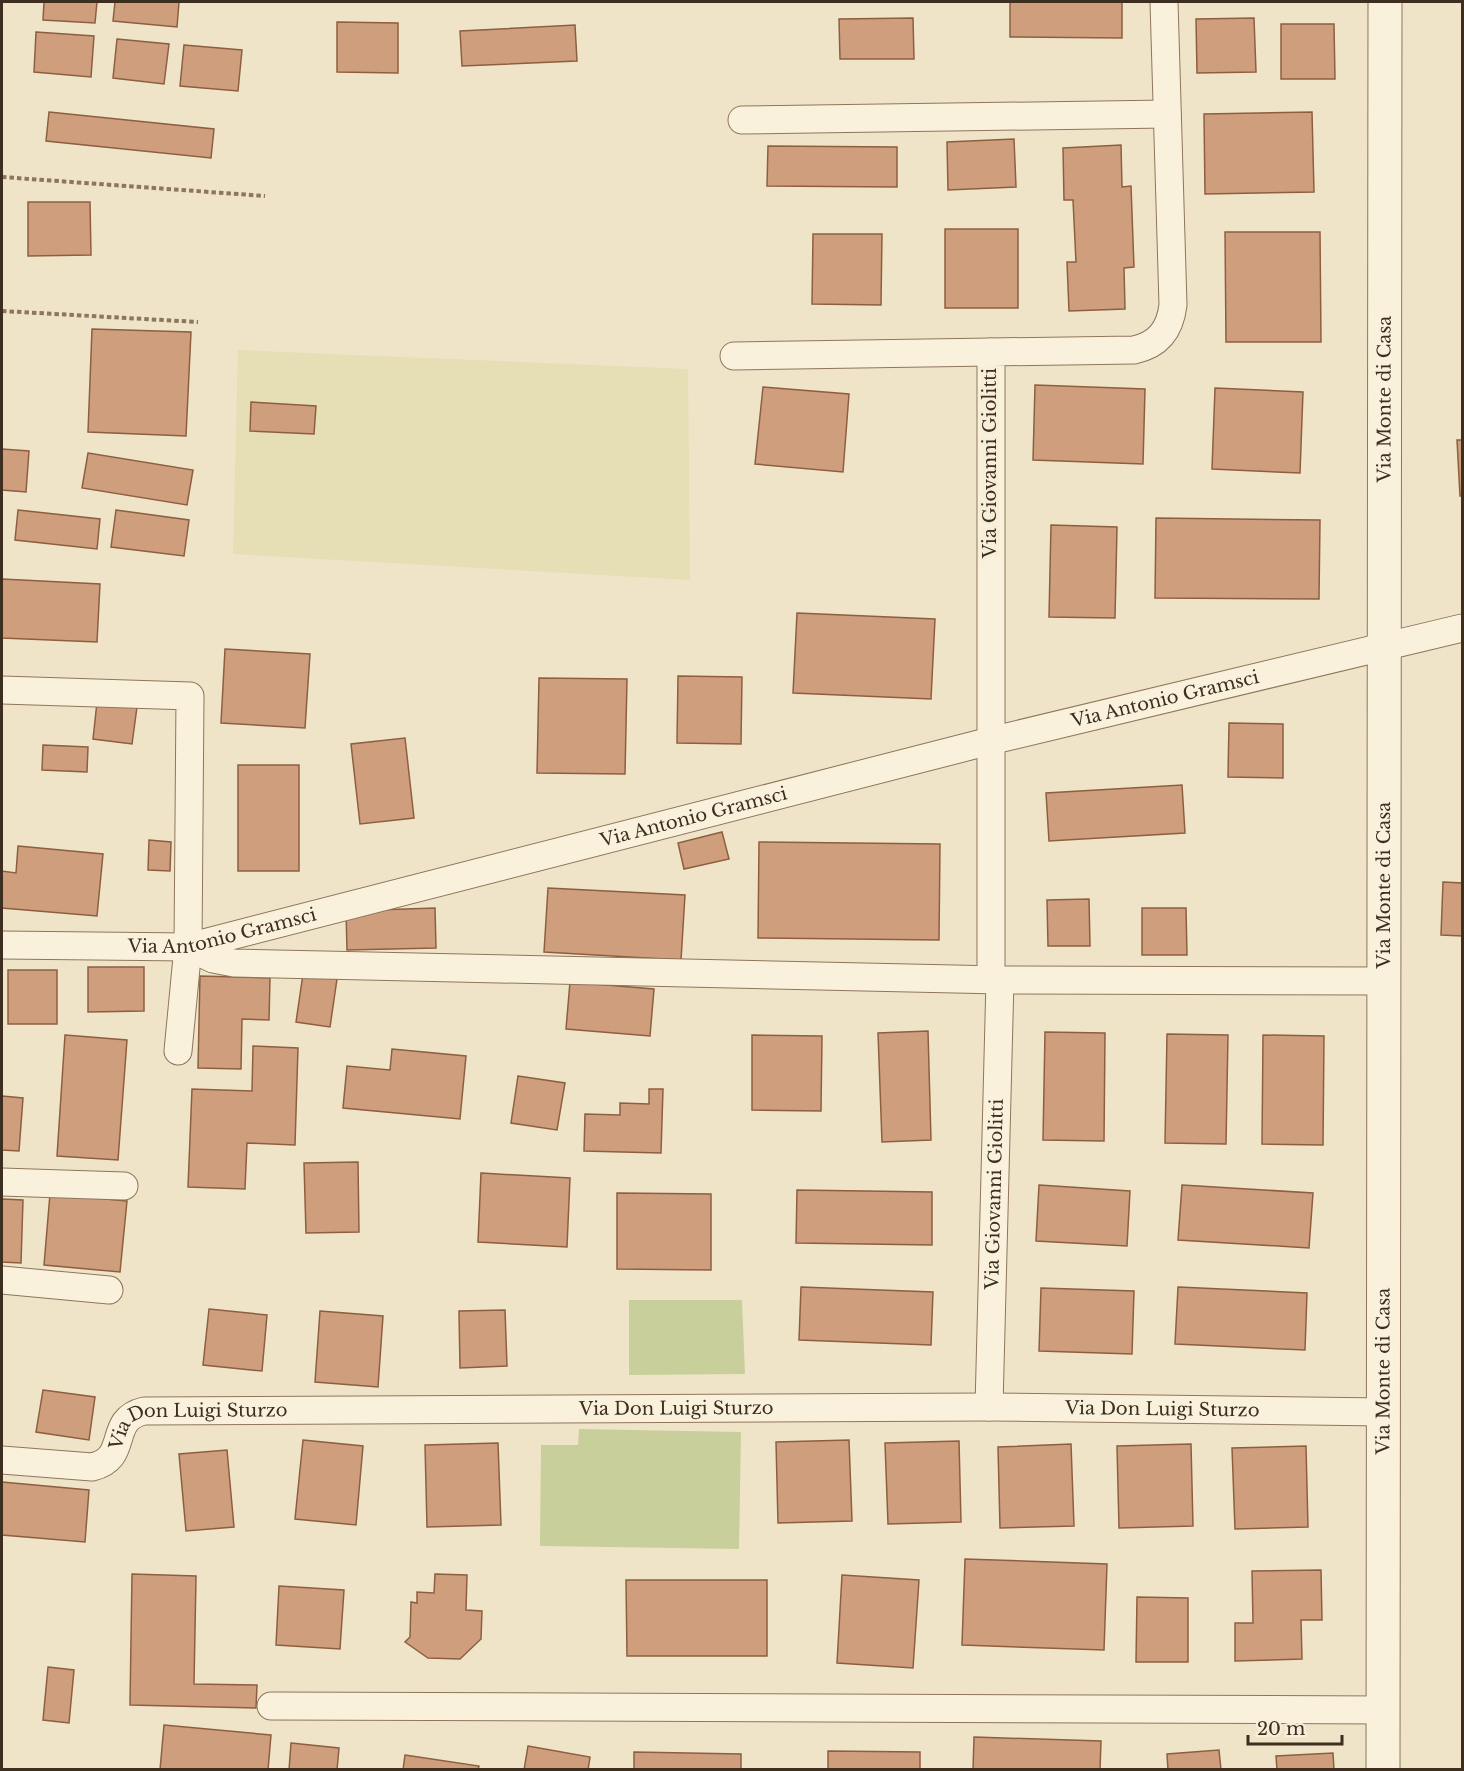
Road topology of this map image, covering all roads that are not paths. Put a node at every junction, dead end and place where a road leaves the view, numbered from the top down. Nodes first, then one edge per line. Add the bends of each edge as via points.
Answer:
1 (1164, 2) edge
2 (1385, 2) edge
3 (1167, 114) junction
4 (742, 120) dead end
5 (991, 352) junction
6 (734, 356) dead end
7 (1462, 628) edge
8 (1383, 649) junction
9 (2, 690) edge
10 (990, 741) junction
11 (2, 945) edge
12 (188, 947) junction
13 (995, 980) junction
14 (1382, 981) junction
15 (178, 1051) dead end
16 (2, 1182) edge
17 (124, 1186) dead end
18 (2, 1280) edge
19 (109, 1290) dead end
20 (990, 1407) junction
21 (1383, 1412) junction
22 (2, 1460) edge
23 (271, 1706) dead end
24 (1383, 1710) junction
25 (1383, 1770) edge

1 - 3 street, Via Giovanni Giolitti
2 - 8 street, Via Monte di Casa
3 - 4 street
3 - 5 street, Via Giovanni Giolitti via 1173,305 1163,336 1134,350
5 - 6 street
5 - 10 street, Via Giovanni Giolitti
7 - 8 street, Via Antonio Gramsci
8 - 10 street, Via Antonio Gramsci
8 - 14 street, Via Monte di Casa
9 - 12 street via 190,696
10 - 12 street, Via Antonio Gramsci
10 - 13 street, Via Giovanni Giolitti
11 - 12 street, Via Antonio Gramsci
12 - 13 street via 213,959 234,963
12 - 15 street
13 - 14 street
13 - 20 street, Via Giovanni Giolitti
14 - 21 street, Via Monte di Casa
16 - 17 street
18 - 19 street
20 - 21 street, Via Don Luigi Sturzo
20 - 22 street, Via Don Luigi Sturzo via 144,1411 128,1418 115,1453 102,1465
21 - 24 street, Via Monte di Casa
23 - 24 street
24 - 25 street, Via Monte di Casa

